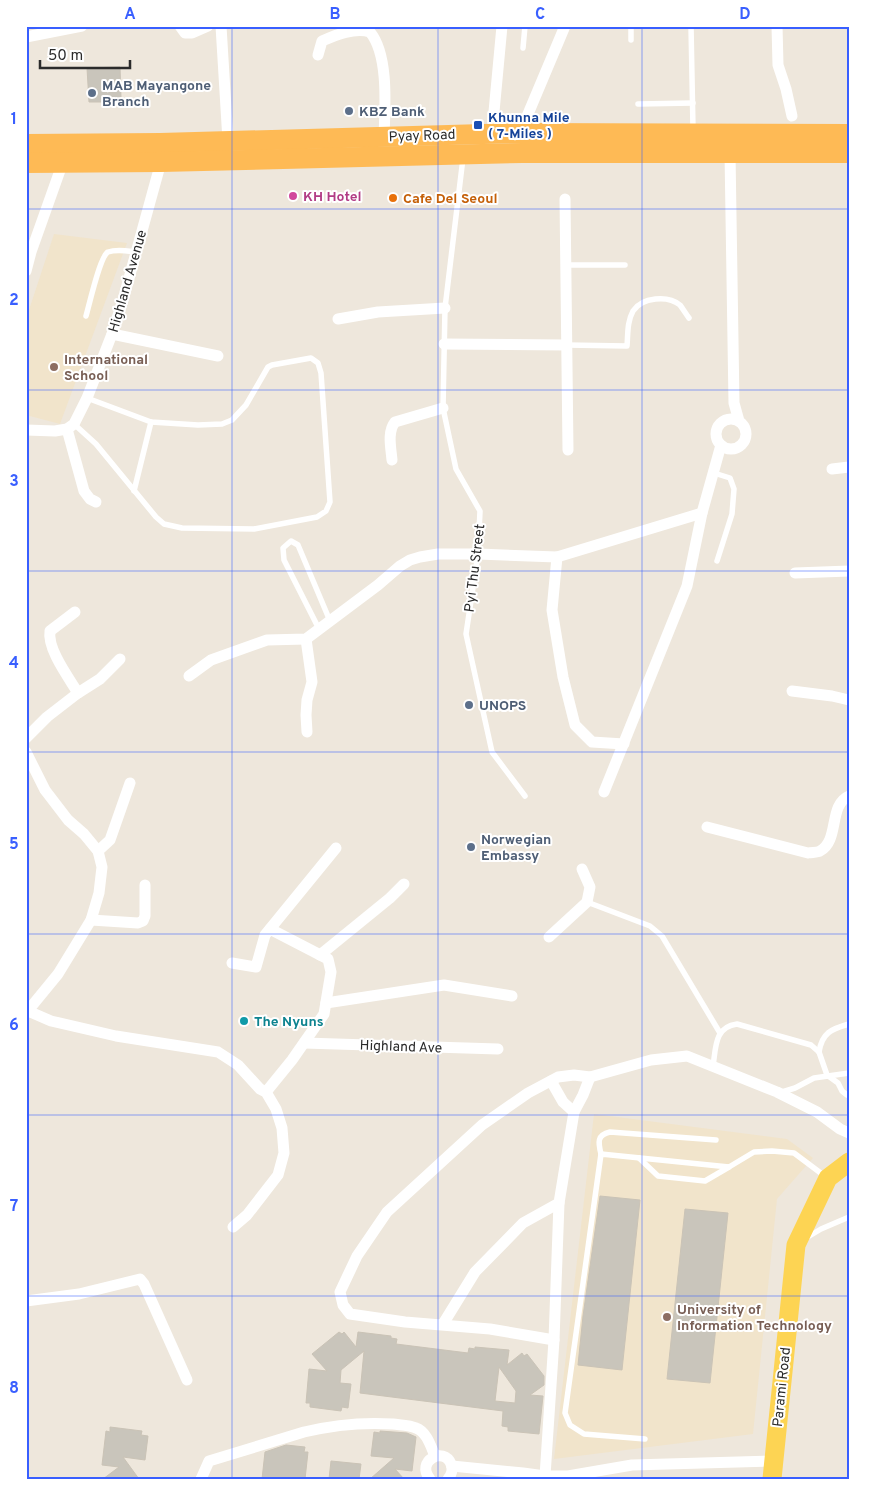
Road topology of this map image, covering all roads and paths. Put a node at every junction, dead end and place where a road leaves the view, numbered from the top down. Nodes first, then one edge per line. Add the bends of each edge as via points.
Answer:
1 (82, 26) edge
2 (180, 26) edge
3 (208, 26) edge
4 (221, 26) edge
5 (502, 26) edge
6 (525, 26) edge
7 (565, 26) edge
8 (631, 26) edge
9 (691, 26) edge
10 (777, 26) edge
11 (26, 38) edge
12 (631, 40) dead end
13 (523, 48) dead end
14 (318, 55) dead end
15 (693, 103) junction
16 (638, 104) dead end
17 (792, 116) dead end
18 (492, 133) junction
19 (694, 134) junction
20 (849, 134) edge
21 (384, 136) junction
22 (228, 141) junction
23 (521, 143) junction
24 (26, 144) edge
25 (160, 152) junction
26 (730, 153) junction
27 (849, 153) edge
28 (463, 154) junction
29 (64, 162) junction
30 (26, 163) edge
31 (566, 199) dead end
32 (136, 252) junction
33 (566, 265) junction
34 (625, 265) dead end
35 (26, 271) edge
36 (445, 308) junction
37 (86, 316) dead end
38 (689, 318) dead end
39 (338, 319) dead end
40 (112, 334) junction
41 (444, 344) junction
42 (566, 345) junction
43 (218, 356) dead end
44 (87, 398) junction
45 (443, 408) junction
46 (739, 421) junction
47 (151, 422) junction
48 (70, 426) junction
49 (26, 430) edge
50 (722, 445) junction
51 (568, 450) dead end
52 (392, 460) dead end
53 (849, 468) edge
54 (832, 469) dead end
55 (714, 473) junction
56 (134, 491) junction
57 (96, 502) dead end
58 (702, 513) junction
59 (478, 554) junction
60 (557, 557) junction
61 (718, 560) dead end
62 (849, 571) edge
63 (795, 573) dead end
64 (75, 612) dead end
65 (330, 621) junction
66 (319, 629) junction
67 (306, 639) junction
68 (120, 659) dead end
69 (189, 676) dead end
70 (792, 691) dead end
71 (78, 693) junction
72 (849, 700) edge
73 (307, 732) dead end
74 (26, 738) edge
75 (624, 744) junction
76 (26, 752) edge
77 (130, 783) dead end
78 (604, 792) dead end
79 (525, 796) dead end
80 (849, 796) edge
81 (707, 827) dead end
82 (336, 848) dead end
83 (98, 851) junction
84 (582, 869) dead end
85 (404, 884) dead end
86 (145, 886) dead end
87 (588, 902) junction
88 (91, 920) junction
89 (270, 930) junction
90 (549, 937) dead end
91 (324, 957) junction
92 (232, 963) dead end
93 (512, 996) dead end
94 (326, 1002) junction
95 (27, 1010) edge
96 (849, 1024) edge
97 (720, 1033) junction
98 (304, 1043) junction
99 (498, 1049) dead end
100 (819, 1052) junction
101 (713, 1066) junction
102 (849, 1073) edge
103 (827, 1075) junction
104 (590, 1077) junction
105 (551, 1081) junction
106 (266, 1092) junction
107 (777, 1092) junction
108 (849, 1094) edge
109 (574, 1112) junction
110 (849, 1133) edge
111 (716, 1140) dead end
112 (601, 1154) junction
113 (639, 1158) junction
114 (849, 1162) edge
115 (729, 1166) junction
116 (828, 1178) junction
117 (559, 1203) junction
118 (849, 1217) edge
119 (233, 1227) dead end
120 (796, 1245) junction
121 (26, 1301) edge
122 (443, 1324) junction
123 (554, 1340) junction
124 (187, 1380) dead end
125 (645, 1440) dead end
126 (435, 1456) junction
127 (452, 1466) junction
128 (773, 1470) edge
129 (595, 1475) edge
130 (544, 1476) junction
131 (200, 1479) edge
132 (430, 1479) edge
133 (448, 1479) edge

1 - 11 street
2 - 3 street via 185,33
4 - 22 street
5 - 18 street
6 - 13 lane
7 - 23 street
8 - 12 lane
9 - 15 lane
10 - 17 street via 778,65
14 - 21 street via 322,41 333,36 365,30 376,39 385,85
15 - 16 lane
15 - 19 lane
18 - 21 highway, Pyay Road
18 - 23 highway, Pyay Road
19 - 20 highway, Pyay Road
19 - 23 highway, Pyay Road
21 - 22 highway, Pyay Road
22 - 25 highway, Pyay Road
23 - 26 highway, Pyay Road
23 - 28 highway, Pyay Road
24 - 25 highway, Pyay Road
25 - 28 highway, Pyay Road
25 - 29 highway, Pyay Road
25 - 32 street, Highland Avenue
26 - 27 highway, Pyay Road
26 - 46 street via 734,403
28 - 36 lane, Pyi Thu Street
29 - 30 highway, Pyay Road
29 - 35 street
31 - 33 street
32 - 37 lane via 118,250 105,255
32 - 40 street, Highland Avenue
33 - 34 lane
33 - 42 street
36 - 39 street via 378,312
36 - 41 lane, Pyi Thu Street
38 - 42 lane via 679,305 655,298 634,309 628,324 628,346
40 - 43 street
40 - 44 street, Highland Avenue
41 - 42 street
41 - 45 lane, Pyi Thu Street
42 - 51 street
44 - 47 lane
44 - 48 street, Highland Avenue
45 - 52 street via 395,422 390,432
45 - 59 lane, Pyi Thu Street via 456,469 480,511
46 - 50 street via 730,419 721,423 716,437
46 - 50 street via 746,434 743,443 731,449
47 - 56 lane
47 - 56 lane via 222,424 232,420 246,405 268,367 312,358 322,373 330,502 326,511 317,517 254,529 182,528 164,524
48 - 49 street via 55,431
48 - 56 lane via 96,444
48 - 57 street via 84,491
50 - 55 street
53 - 54 street
55 - 58 street
55 - 61 lane via 730,478 734,489 732,514
58 - 60 street
58 - 75 street via 687,586
59 - 60 street
59 - 65 street via 438,554 410,560
59 - 79 lane, Pyi Thu Street via 466,634 492,752
60 - 75 street via 552,610 575,725 592,742
62 - 63 street
64 - 71 street via 50,631 49,637
65 - 66 street
65 - 66 lane via 298,545 291,541 282,548 284,560
66 - 67 street
67 - 69 street via 267,640 211,660
67 - 73 street via 312,682 306,715
68 - 71 street via 100,679
70 - 72 street
71 - 74 street
75 - 78 street
76 - 83 street via 45,790
77 - 83 street via 110,840
80 - 81 street via 839,804 828,845 819,852 808,853
82 - 89 street
83 - 88 street via 102,867
84 - 87 street via 590,887
85 - 91 street
86 - 88 street via 143,921
87 - 90 street
87 - 97 lane via 650,926 662,936
88 - 95 street via 58,974
89 - 91 street
89 - 92 street via 265,935 256,967
91 - 94 street via 331,972
93 - 94 street via 444,985
94 - 98 street via 324,1014
95 - 106 street via 51,1020 116,1036 218,1052 238,1065
96 - 100 lane via 834,1029 821,1040
97 - 100 lane via 737,1024 811,1045
97 - 101 lane
98 - 99 street, Highland Ave
98 - 106 street
100 - 103 lane
101 - 104 street via 687,1056 651,1060
101 - 107 street
102 - 103 lane
103 - 107 lane
103 - 108 lane
104 - 105 street via 574,1075
104 - 109 street
105 - 109 street via 563,1102
105 - 122 street via 482,1125 387,1212 357,1256 340,1292 342,1305 350,1314
106 - 119 street via 282,1128 284,1153 278,1175 247,1215
107 - 110 street
109 - 117 street
111 - 112 lane via 610,1132 600,1138
112 - 113 lane
112 - 125 lane via 565,1414 570,1426 584,1434
113 - 115 lane
113 - 115 lane via 658,1176 705,1181
114 - 116 main road, Parami Road
115 - 116 lane via 754,1152 794,1153
116 - 120 main road, Parami Road
117 - 122 street via 523,1223 475,1272
117 - 123 street
118 - 120 lane
120 - 128 main road, Parami Road
121 - 124 street via 80,1294 140,1279
122 - 123 street
123 - 130 street
126 - 127 street via 447,1459
126 - 131 street via 430,1442 418,1428 368,1422 316,1429 209,1461
126 - 132 street via 426,1465
127 - 130 street
127 - 133 street
128 - 129 street via 632,1465
129 - 130 street

